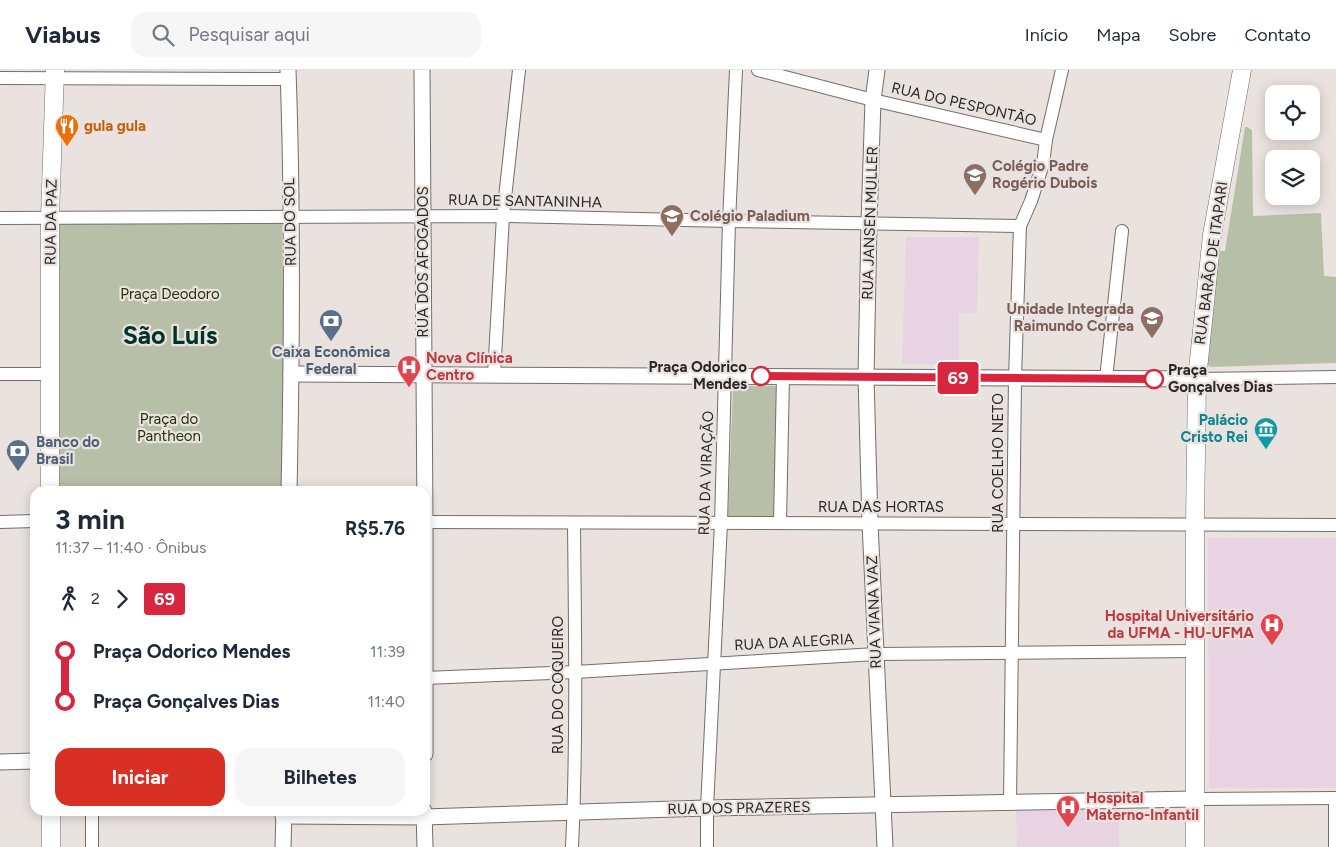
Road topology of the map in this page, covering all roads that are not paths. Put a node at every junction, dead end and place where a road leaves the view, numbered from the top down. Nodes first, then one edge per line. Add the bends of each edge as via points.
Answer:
1 (422, 70) edge
2 (519, 70) edge
3 (736, 70) edge
4 (758, 70) edge
5 (877, 70) edge
6 (1062, 70) edge
7 (1242, 70) edge
8 (288, 74) edge
9 (55, 75) edge
10 (0, 78) edge
11 (873, 100) junction
12 (1046, 140) junction
13 (291, 216) junction
14 (503, 216) junction
15 (423, 217) junction
16 (0, 218) edge
17 (50, 218) junction
18 (729, 221) junction
19 (869, 224) junction
20 (1020, 226) junction
21 (1122, 232) dead end
22 (0, 374) edge
23 (49, 374) junction
24 (291, 374) junction
25 (424, 375) junction
26 (494, 375) junction
27 (725, 376) junction
28 (1336, 376) edge
29 (783, 377) junction
30 (866, 377) junction
31 (1014, 378) junction
32 (1106, 378) junction
33 (1197, 379) junction
34 (50, 486) edge
35 (289, 486) edge
36 (425, 486) edge
37 (30, 521) edge
38 (0, 522) edge
39 (430, 522) edge
40 (574, 522) junction
41 (721, 523) junction
42 (780, 523) junction
43 (870, 523) junction
44 (1014, 523) junction
45 (1195, 524) junction
46 (1336, 525) edge
47 (1195, 651) junction
48 (1012, 652) junction
49 (876, 654) junction
50 (715, 662) junction
51 (575, 672) junction
52 (430, 678) edge
53 (0, 762) edge
54 (30, 762) edge
55 (1195, 798) junction
56 (1336, 798) edge
57 (1010, 803) junction
58 (883, 805) junction
59 (708, 808) junction
60 (574, 812) junction
61 (430, 814) edge
62 (51, 816) edge
63 (92, 816) edge
64 (284, 816) edge
65 (424, 816) edge
66 (51, 847) edge
67 (92, 847) edge
68 (283, 847) edge
69 (425, 847) edge
70 (572, 847) edge
71 (707, 847) edge
72 (885, 847) edge
73 (1195, 847) edge
74 (1334, 847) edge

1 - 15 street, RUA DOS AFOGADOS
2 - 14 street
3 - 18 street, RUA DA VIRAÇÃO
4 - 11 street, RUA DO PESPONTÃO
5 - 11 street, RUA JANSEN MULLER
6 - 12 street, RUA COELHO NETO
7 - 33 main road, RUA BARÃO DE ITAPARI via 1212,235
8 - 9 street
8 - 13 street, RUA DO SOL
9 - 10 street
9 - 17 main road, RUA DA PAZ
11 - 12 street, RUA DO PESPONTÃO
11 - 19 street, RUA JANSEN MULLER
12 - 20 street, RUA COELHO NETO via 1038,182
13 - 15 street, RUA DE SANTANINHA
13 - 17 street, RUA DE SANTANINHA
13 - 24 street, RUA DO SOL
14 - 15 street, RUA DE SANTANINHA
14 - 18 street, RUA DE SANTANINHA
14 - 26 street
15 - 25 street, RUA DOS AFOGADOS
16 - 17 street, RUA DE SANTANINHA
17 - 23 main road, RUA DA PAZ
18 - 19 street, RUA DE SANTANINHA
18 - 27 street, RUA DA VIRAÇÃO
19 - 20 street, RUA DE SANTANINHA
19 - 30 street, RUA JANSEN MULLER
20 - 31 street, RUA COELHO NETO
21 - 32 street
22 - 23 street
23 - 34 main road, RUA DA PAZ
24 - 25 street
24 - 35 street, RUA DO SOL
25 - 26 street
25 - 36 street, RUA DOS AFOGADOS
26 - 27 street
27 - 29 street
27 - 41 street, RUA DA VIRAÇÃO
28 - 33 street
29 - 30 street
29 - 42 street
30 - 31 street
30 - 43 street, RUA VIANA VAZ
31 - 32 street
31 - 44 street, RUA COELHO NETO
32 - 33 street
33 - 45 main road, RUA BARÃO DE ITAPARI
37 - 38 street
39 - 40 street, RUA DAS HORTAS
40 - 41 street, RUA DAS HORTAS
40 - 51 street, RUA DO COQUEIRO
41 - 42 street, RUA DAS HORTAS
41 - 50 street, RUA DA VIRAÇÃO
42 - 43 street, RUA DAS HORTAS
43 - 44 street, RUA DAS HORTAS
43 - 49 street, RUA VIANA VAZ
44 - 45 street, RUA DAS HORTAS
44 - 48 street, RUA COELHO NETO
45 - 46 street, RUA DAS HORTAS
45 - 47 main road, RUA BARÃO DE ITAPARI
47 - 48 street, RUA DA ALEGRIA
47 - 55 main road, RUA BARÃO DE ITAPARI
48 - 49 street, RUA DA ALEGRIA
48 - 57 street, RUA COELHO NETO
49 - 50 street, RUA DA ALEGRIA
49 - 58 street, RUA VIANA VAZ
50 - 51 street, RUA DA ALEGRIA
50 - 59 street, RUA DA VIRAÇÃO
51 - 52 street, RUA DA ALEGRIA
51 - 60 street, RUA DO COQUEIRO
53 - 54 street
55 - 56 street
55 - 57 street, RUA DOS PRAZERES
55 - 73 main road, RUA BARÃO DE ITAPARI
56 - 74 street
57 - 58 street, RUA DOS PRAZERES
58 - 59 street, RUA DOS PRAZERES
58 - 72 street, RUA VIANA VAZ
59 - 60 street, RUA DOS PRAZERES
59 - 71 street, RUA DA VIRAÇÃO
60 - 61 street, RUA DOS PRAZERES
60 - 70 street, RUA DO COQUEIRO
62 - 66 main road
63 - 67 street
64 - 68 street
65 - 69 street

